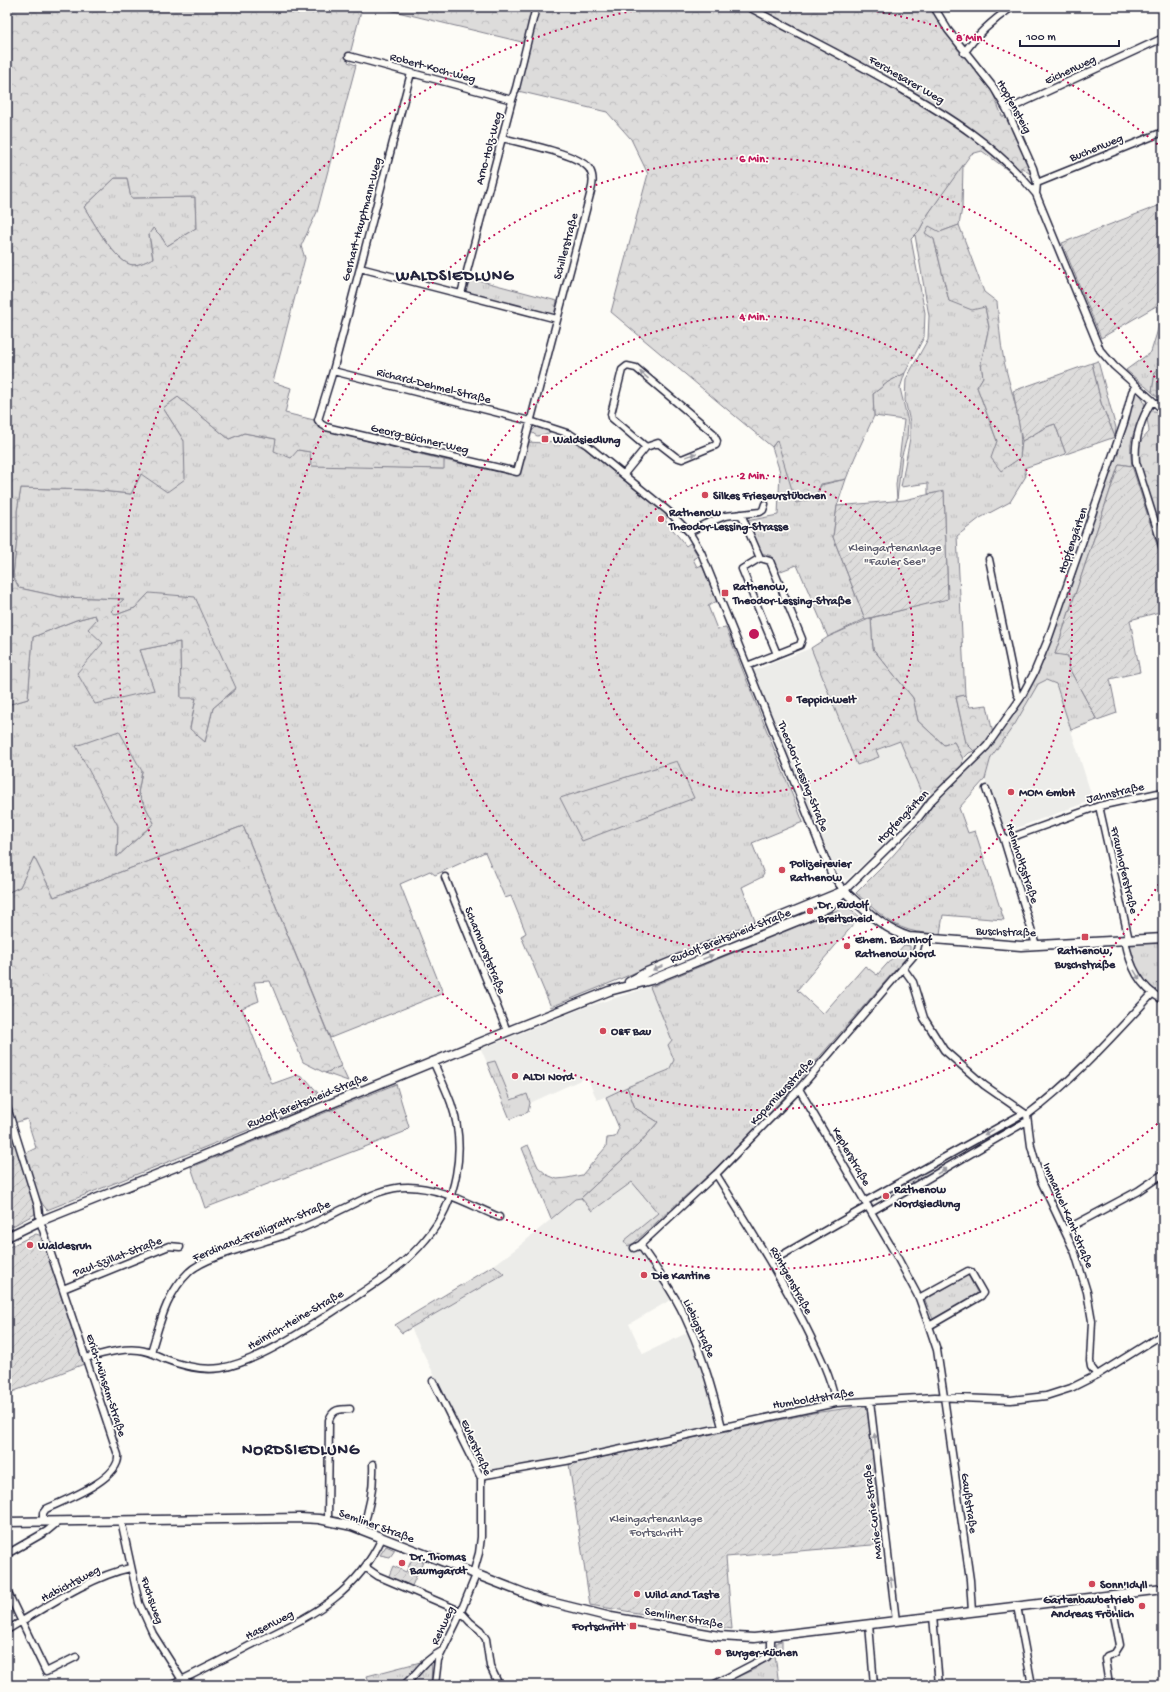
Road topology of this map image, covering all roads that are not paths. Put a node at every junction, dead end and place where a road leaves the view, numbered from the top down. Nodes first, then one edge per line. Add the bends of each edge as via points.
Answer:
1 (536, 7) edge
2 (749, 7) edge
3 (934, 7) edge
4 (1012, 7) edge
5 (1163, 38) edge
6 (964, 53) junction
7 (349, 56) dead end
8 (411, 73) junction
9 (512, 100) junction
10 (1007, 110) junction
11 (1163, 132) edge
12 (502, 138) junction
13 (1037, 183) junction
14 (1036, 194) junction
15 (360, 268) junction
16 (461, 294) junction
17 (558, 319) junction
18 (333, 371) junction
19 (1136, 385) junction
20 (1152, 401) junction
21 (1163, 410) edge
22 (530, 421) junction
23 (646, 447) junction
24 (624, 474) junction
25 (765, 504) dead end
26 (741, 514) junction
27 (689, 532) junction
28 (1163, 548) edge
29 (760, 558) junction
30 (989, 559) dead end
31 (997, 600) junction
32 (990, 602) dead end
33 (777, 654) junction
34 (747, 666) junction
35 (1020, 699) junction
36 (986, 789) dead end
37 (1163, 792) edge
38 (1099, 806) junction
39 (1004, 840) junction
40 (445, 877) dead end
41 (844, 891) junction
42 (920, 938) junction
43 (1163, 938) edge
44 (1127, 940) junction
45 (1036, 945) junction
46 (903, 968) junction
47 (1153, 993) junction
48 (1163, 1000) edge
49 (508, 1031) junction
50 (433, 1061) junction
51 (799, 1089) junction
52 (7, 1107) edge
53 (1026, 1116) junction
54 (716, 1174) junction
55 (1163, 1174) edge
56 (450, 1196) junction
57 (868, 1206) junction
58 (499, 1218) dead end
59 (40, 1221) junction
60 (1064, 1230) junction
61 (7, 1238) edge
62 (637, 1246) joint
63 (180, 1247) dead end
64 (770, 1262) junction
65 (63, 1289) junction
66 (919, 1298) junction
67 (930, 1326) junction
68 (1163, 1334) edge
69 (151, 1352) junction
70 (86, 1358) junction
71 (1097, 1375) junction
72 (433, 1380) dead end
73 (944, 1397) junction
74 (870, 1401) junction
75 (836, 1403) junction
76 (350, 1409) dead end
77 (722, 1427) junction
78 (373, 1464) dead end
79 (480, 1476) junction
80 (121, 1520) junction
81 (328, 1520) junction
82 (43, 1521) junction
83 (59, 1521) junction
84 (7, 1522) edge
85 (362, 1530) junction
86 (382, 1538) junction
87 (7, 1554) edge
88 (365, 1567) junction
89 (130, 1568) junction
90 (474, 1575) junction
91 (1163, 1589) edge
92 (7, 1591) edge
93 (1110, 1595) junction
94 (1017, 1606) junction
95 (460, 1611) junction
96 (972, 1612) junction
97 (933, 1616) junction
98 (896, 1621) junction
99 (21, 1622) junction
100 (869, 1624) junction
101 (7, 1630) edge
102 (771, 1636) junction
103 (442, 1651) junction
104 (76, 1657) dead end
105 (182, 1680) junction
106 (172, 1685) edge
107 (404, 1685) edge
108 (435, 1685) edge
109 (499, 1685) edge
110 (713, 1685) edge
111 (874, 1685) edge
112 (939, 1685) edge
113 (1032, 1685) edge
114 (1109, 1685) edge

1 - 9 street, Arno-Holz-Weg
2 - 14 street, Ferchesarer Weg via 862,66 963,126 983,140
3 - 6 street, Hopfensteig
4 - 6 street via 986,26
5 - 10 street, Eichenweg
6 - 10 street, Hopfensteig via 994,88
7 - 8 street, Robert-Koch-Weg
8 - 9 street, Robert-Koch-Weg
8 - 15 street, Gerhart-Hauptmann-Weg
9 - 12 street, Arno-Holz-Weg
10 - 13 street, Hopfensteig via 1033,168
11 - 13 street, Buchenweg
12 - 16 street, Arno-Holz-Weg
12 - 17 street, Schillerstraße via 571,156 590,169 593,178
13 - 14 street, Ferchesarer Weg
14 - 19 street, Ferchesarer Weg via 1100,350
15 - 16 street
15 - 18 street, Gerhart-Hauptmann-Weg
16 - 17 street
17 - 22 street, Schillerstraße
18 - 22 street, Richard-Dehmel-Straße
18 - 22 street, Georg-Büchner-Weg via 318,420 326,427 517,472
19 - 20 street, Ferchesarer Weg
19 - 35 street, Hopfengärten via 1050,637
20 - 21 street, Ferchesarer Weg
20 - 28 street via 1139,431 1135,452
22 - 24 street, Theodor-Lessing-Straße via 570,434
23 -> 23 street via 658,443 676,457 682,458 716,445 717,441 713,433 636,368 627,366 622,370 611,414 612,418
23 - 24 street
24 - 27 street, Theodor-Lessing-Straße via 668,510
25 - 26 street via 760,512
26 - 27 street via 725,516
26 - 29 street
27 - 34 street, Theodor-Lessing-Straße via 701,552
29 - 33 street via 742,569
29 - 33 street via 770,561 802,639 800,645
30 - 31 street
31 - 32 street
31 - 35 street
33 - 34 street
34 - 41 street, Theodor-Lessing-Straße via 831,873
35 - 41 street, Hopfengärten via 987,746
36 - 39 street, Helmholtzstraße
37 - 38 street, Jahnstraße
38 - 39 street, Jahnstraße
38 - 44 street, Fraunhoferstraße
39 - 45 street, Helmholtzstraße
40 - 49 street, Scharnhorststraße
41 - 42 street, Buschstraße via 890,929
41 - 49 street, Rudolf-Breitscheid-Straße via 829,907 819,912 651,980 618,988
42 - 45 street, Buschstraße
42 - 46 street, Kopernikusstraße via 916,953
43 - 44 street, Buschstraße
44 - 45 street, Buschstraße
44 -> 47 street, Fraunhoferstraße via 1133,970
46 - 51 street, Kopernikusstraße
46 - 53 street via 913,982 924,1018 944,1050 984,1085
47 - 48 street, Fraunhoferstraße
47 - 53 street via 1104,1047
49 - 50 street, Rudolf-Breitscheid-Straße
50 - 56 street, Heinrich-Heine-Straße via 451,1103 456,1127 458,1161
50 - 59 street, Rudolf-Breitscheid-Straße
51 - 54 street, Kopernikusstraße
51 - 57 street, Keplerstraße
52 - 59 street, Erich-Mühsam-Straße via 38,1206
57 -> 53 street
53 -> 57 street
53 - 60 street, Immanuel-Kant-Straße via 1041,1180
54 - 62 street, Kopernikusstraße
54 - 64 street, Röntgenstraße
55 - 60 street via 1138,1191
56 - 58 street
56 - 69 street, Heinrich-Heine-Straße via 426,1239 393,1269 327,1315 271,1348 238,1364 208,1369 182,1365
56 - 69 street, Ferdinand-Freiligrath-Straße via 427,1188 415,1187 380,1192 284,1235 200,1264 180,1282 167,1302
57 - 64 street
57 - 66 street, Keplerstraße
59 - 61 street, Rudolf-Breitscheid-Straße
59 - 65 street, Erich-Mühsam-Straße
60 - 71 street, Immanuel-Kant-Straße via 1077,1259 1087,1292 1092,1321 1090,1361
62 - 77 street, Liebigstraße via 673,1295 689,1324 708,1374
63 - 65 street, Paul-Szillat-Straße via 169,1246
64 - 75 street, Röntgenstraße via 796,1307 818,1353
65 - 70 street, Erich-Mühsam-Straße
66 - 67 street, Keplerstraße
66 - 67 street via 968,1271 983,1293
67 - 73 street, Keplerstraße via 937,1350
68 - 71 street, Humboldtstraße
69 - 70 street, Heinrich-Heine-Straße via 120,1350
70 - 82 street, Erich-Mühsam-Straße via 119,1460 102,1480 46,1509 43,1512
71 - 73 street, Humboldtstraße via 1058,1393 1033,1398 999,1401
72 - 79 street, Eulerstraße
73 - 74 street, Humboldtstraße
73 - 96 street, Gaußstraße
74 - 75 street, Humboldtstraße
98 -> 74 street, Marie-Curie-Straße
75 - 77 street, Humboldtstraße
76 - 81 street via 333,1412 329,1420
77 - 79 street, Humboldtstraße
78 - 85 street via 374,1485
79 - 90 street, Eulerstraße via 481,1537
80 - 81 street, Semliner Straße
80 - 83 street, Semliner Straße
80 - 89 street, Fuchsweg
81 - 85 street, Semliner Straße
82 - 83 street, Semliner Straße
82 - 84 street, Semliner Straße
83 - 87 street via 47,1531
85 - 86 street, Semliner Straße
86 - 88 street, Hasenweg
86 - 90 street, Semliner Straße
88 - 95 street via 378,1576
88 - 105 street, Hasenweg via 324,1607
89 - 99 street, Habichtsweg via 116,1571
89 - 105 street, Fuchsweg via 139,1603 148,1624
90 - 95 street, Rehweg
90 - 102 street, Semliner Straße via 542,1600 592,1613 734,1638
91 - 93 street, Semliner Straße
92 - 99 street
93 - 94 street, Semliner Straße
93 - 114 street via 1120,1646 1118,1650 1106,1656
94 - 96 street, Semliner Straße
94 - 113 street
95 - 103 street, Rehweg
95 - 109 street via 486,1639 490,1666
96 - 97 street, Semliner Straße
97 - 98 street, Semliner Straße
97 - 112 street
98 - 100 street, Semliner Straße
99 - 101 street, Habichtsweg
99 - 104 street via 46,1672
100 - 102 street, Semliner Straße
100 - 111 street
102 - 110 street via 771,1649 767,1657
103 - 107 street via 422,1664
103 - 108 street, Rehweg via 436,1666
105 - 106 street, Hasenweg

